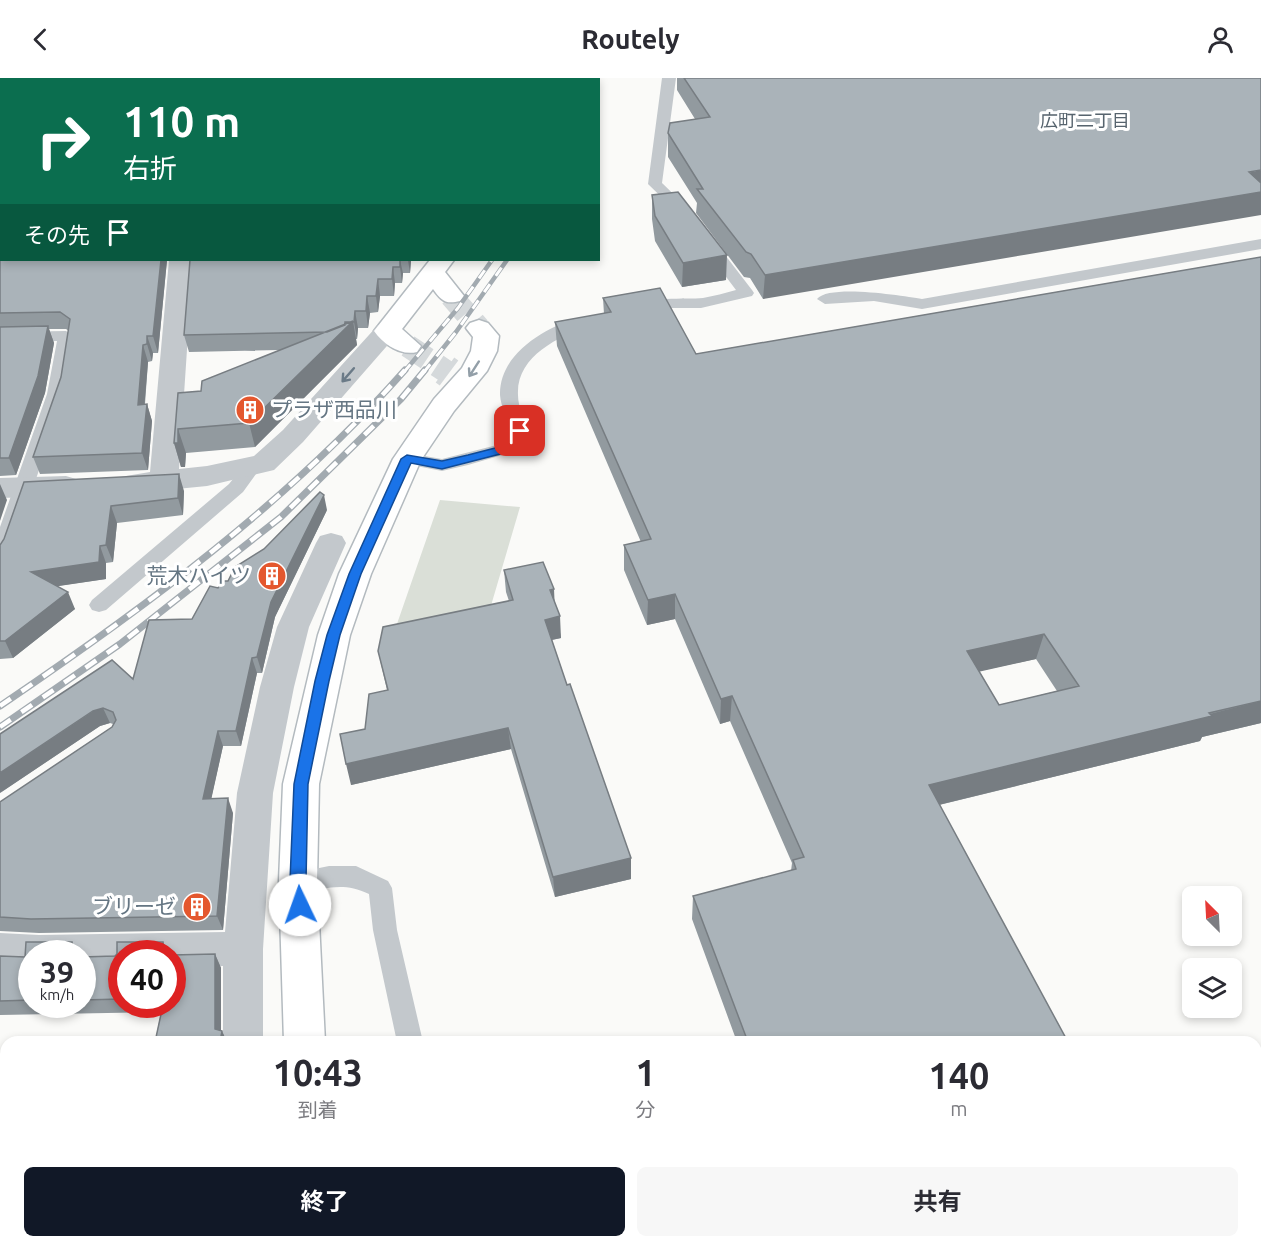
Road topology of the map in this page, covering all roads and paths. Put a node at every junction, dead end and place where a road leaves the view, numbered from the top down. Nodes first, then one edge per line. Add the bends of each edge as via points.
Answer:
1 (669, 78) edge
2 (1261, 244) edge
3 (181, 261) edge
4 (438, 266) edge
5 (451, 296) tunnel mouth
6 (825, 299) dead end
7 (627, 311) edge
8 (593, 317) edge
9 (479, 328) tunnel mouth
10 (0, 338) edge
11 (407, 459) junction
12 (252, 467) junction
13 (164, 481) junction
14 (11, 488) edge
15 (331, 543) dead end
16 (0, 555) edge
17 (99, 605) dead end
18 (298, 881) junction
19 (243, 949) junction
20 (0, 950) edge
21 (243, 1036) edge
22 (304, 1036) edge
23 (409, 1036) edge

1 - 7 lane via 655,184 685,212 746,293 701,303 671,303
2 - 6 lane via 922,304 874,296
3 - 13 street
4 - 5 street
4 -> 12 street via 397,338 264,463
8 - 11 lane via 552,333 518,361 509,393 520,431 503,449 442,465
9 -> 11 street via 486,336 474,372 446,389
10 - 14 lane via 66,336 56,394
11 - 18 street via 355,574 333,635 301,784
12 - 13 street
12 - 17 lane via 236,488
13 - 14 street
14 - 16 lane
15 - 19 street via 293,627 274,699 255,793
18 - 22 street
18 - 23 lane via 356,876 380,888 385,930
19 - 20 street
19 - 21 street

